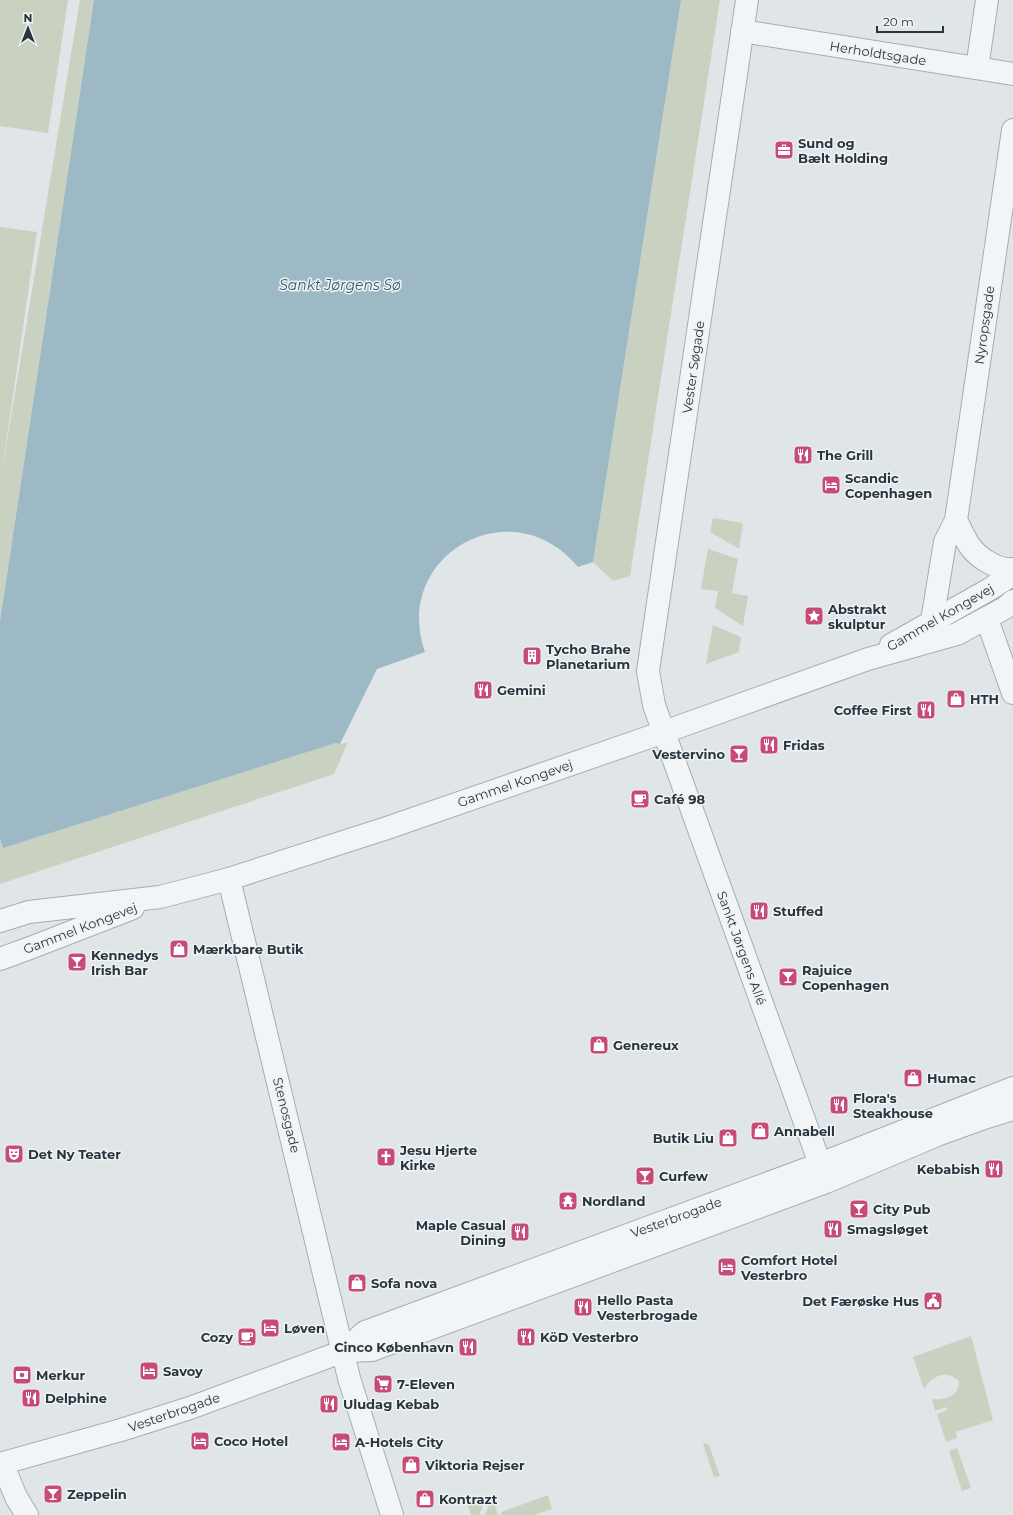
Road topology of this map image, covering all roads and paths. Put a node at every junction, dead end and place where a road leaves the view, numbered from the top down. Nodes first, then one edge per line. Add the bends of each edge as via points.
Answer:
1 (747, 0) edge
2 (987, 0) edge
3 (742, 31) junction
4 (977, 68) junction
5 (1013, 74) edge
6 (1013, 130) edge
7 (956, 520) junction
8 (1013, 569) edge
9 (1013, 574) edge
10 (1013, 601) edge
11 (986, 618) junction
12 (932, 621) junction
13 (868, 659) junction
14 (1013, 693) edge
15 (664, 732) junction
16 (229, 879) junction
17 (160, 897) junction
18 (0, 921) edge
19 (0, 959) edge
20 (1013, 1088) edge
21 (1013, 1109) edge
22 (820, 1164) junction
23 (344, 1351) junction
24 (0, 1461) edge
25 (26, 1515) edge
26 (392, 1515) edge

1 - 3 street, Vester Søgade
2 - 4 street
3 - 4 street, Herholdtsgade
3 - 15 street, Vester Søgade via 648,671 654,705
4 - 5 street, Herholdtsgade
6 - 7 street, Nyropsgade
7 - 8 street via 970,546 989,564 1005,570
7 - 12 street, Nyropsgade via 945,542
9 - 12 street, Gammel Kongevej
10 - 11 street, Gammel Kongevej
11 - 13 street, Gammel Kongevej via 958,634
11 - 14 street
12 - 13 street, Gammel Kongevej
13 - 15 street, Gammel Kongevej
15 - 16 street, Gammel Kongevej via 387,828
15 - 22 street, Sankt Jørgens Allé
16 - 17 street, Gammel Kongevej
16 - 23 street, Stenosgade
17 - 18 street, Gammel Kongevej via 29,912
17 - 19 street, Gammel Kongevej
20 - 22 street, Vesterbrogade
21 - 23 street, Vesterbrogade via 937,1135 819,1185 372,1350
22 - 23 street, Vesterbrogade via 365,1332
23 - 24 street, Vesterbrogade via 190,1408 121,1430
23 - 26 street, Stenosgade via 349,1378
24 - 25 street

